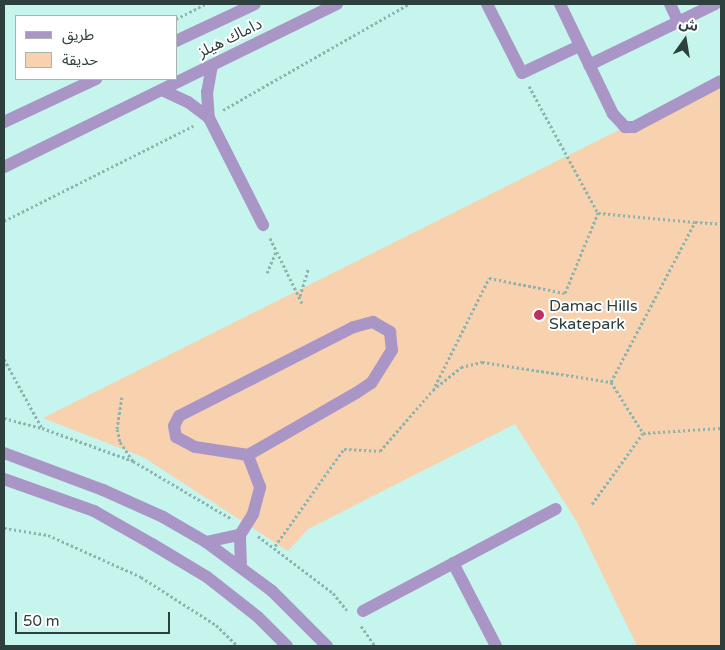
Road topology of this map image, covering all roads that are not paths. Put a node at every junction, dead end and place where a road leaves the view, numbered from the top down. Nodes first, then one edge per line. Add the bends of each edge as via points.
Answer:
1 (255, 4) edge
2 (337, 4) edge
3 (487, 4) edge
4 (560, 4) edge
5 (670, 4) edge
6 (715, 4) edge
7 (678, 21) junction
8 (178, 40) edge
9 (579, 46) junction
10 (212, 65) junction
11 (589, 65) junction
12 (94, 80) edge
13 (721, 81) edge
14 (162, 90) junction
15 (209, 118) junction
16 (4, 122) edge
17 (4, 167) edge
18 (263, 226) road end
19 (4, 453) edge
20 (248, 455) junction
21 (4, 479) edge
22 (556, 509) dead end
23 (243, 531) junction
24 (206, 542) junction
25 (453, 563) junction
26 (241, 567) junction
27 (357, 615) road end
28 (287, 646) edge
29 (327, 646) edge
30 (496, 646) edge

1 - 8 street, داماك هيلز
2 - 10 street, داماك هيلز
3 - 9 street via 522,73
4 - 9 street
5 - 7 street
6 - 7 street
7 - 11 street
9 - 11 street
10 - 14 street, داماك هيلز
10 - 15 street via 207,92
11 - 13 street via 617,122 625,127 634,127
12 - 16 street
14 - 15 street via 188,102
14 - 17 street, داماك هيلز
15 - 18 street
19 - 24 street via 120,497
20 - 20 street via 371,383 392,350 390,332 373,322 363,323 179,416 174,426 176,437 182,444
20 - 23 street via 260,487 258,501
21 - 28 street via 94,511 152,544 207,577 258,617
22 - 25 street
23 - 24 street
23 - 26 street
24 - 26 street
25 - 27 street
25 - 30 street
26 - 29 street via 272,591

